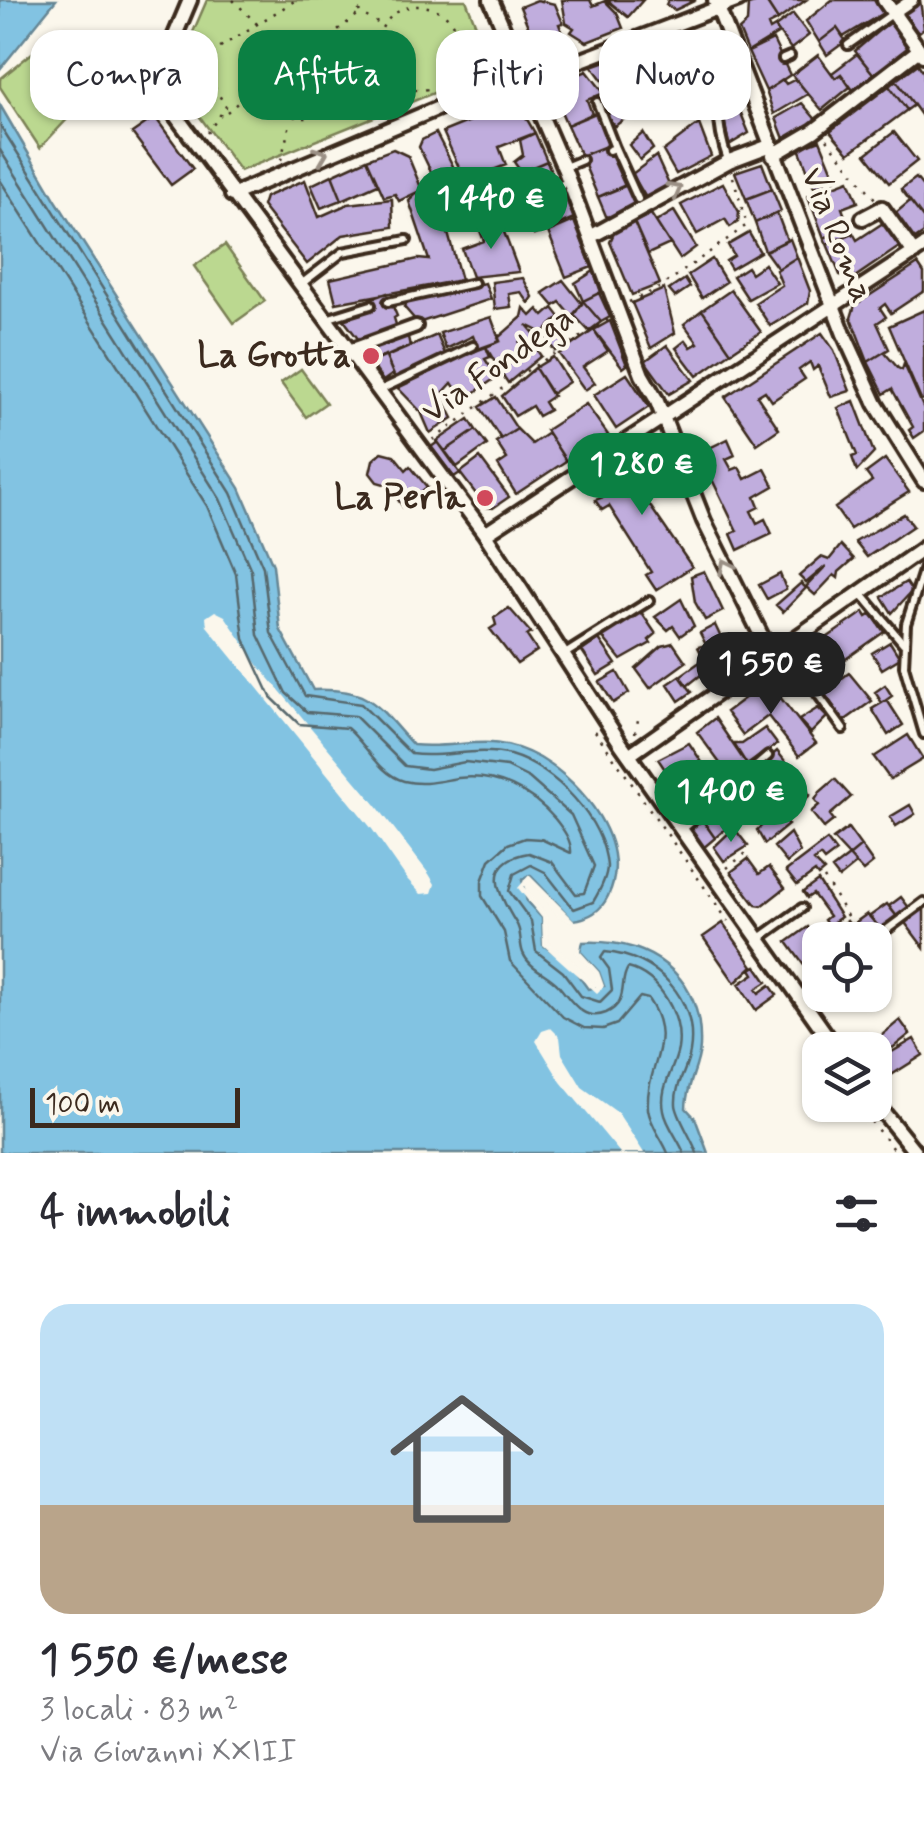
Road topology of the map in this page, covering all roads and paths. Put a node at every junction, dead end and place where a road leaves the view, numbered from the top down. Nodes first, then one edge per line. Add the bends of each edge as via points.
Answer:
1 (190, 0) edge
2 (233, 0) edge
3 (294, 0) edge
4 (355, 0) edge
5 (437, 0) edge
6 (491, 0) edge
7 (739, 0) edge
8 (884, 0) edge
9 (912, 0) edge
10 (716, 4) edge
11 (432, 5) junction
12 (360, 13) junction
13 (893, 13) junction
14 (257, 24) junction
15 (383, 26) junction
16 (261, 30) edge
17 (337, 30) edge
18 (382, 30) edge
19 (504, 30) edge
20 (728, 30) edge
21 (848, 44) dead end
22 (922, 54) edge
23 (579, 57) edge
24 (751, 87) edge
25 (416, 91) edge
26 (225, 98) junction
27 (238, 100) edge
28 (238, 102) edge
29 (597, 102) dead end
30 (436, 108) edge
31 (225, 114) junction
32 (291, 120) edge
33 (543, 120) edge
34 (723, 120) edge
35 (818, 128) junction
36 (195, 144) junction
37 (771, 150) junction
38 (582, 160) dead end
39 (729, 161) junction
40 (283, 171) junction
41 (567, 174) junction
42 (232, 194) junction
43 (638, 198) dead end
44 (882, 208) junction
45 (482, 215) dead end
46 (863, 218) dead end
47 (590, 237) junction
48 (407, 240) dead end
49 (921, 251) edge
50 (474, 283) dead end
51 (299, 286) junction
52 (388, 302) dead end
53 (833, 304) junction
54 (372, 305) dead end
55 (619, 313) junction
56 (325, 320) junction
57 (416, 326) dead end
58 (472, 346) dead end
59 (347, 351) junction
60 (378, 392) junction
61 (662, 418) junction
62 (420, 450) junction
63 (924, 454) edge
64 (915, 468) junction
65 (924, 481) edge
66 (485, 534) junction
67 (924, 548) edge
68 (924, 568) edge
69 (860, 592) junction
70 (649, 601) dead end
71 (904, 644) junction
72 (776, 649) junction
73 (566, 654) junction
74 (638, 720) dead end
75 (844, 729) dead end
76 (635, 734) dead end
77 (924, 734) edge
78 (629, 755) junction
79 (768, 756) dead end
80 (681, 831) junction
81 (750, 850) dead end
82 (824, 878) dead end
83 (716, 880) junction
84 (924, 902) edge
85 (802, 908) dead end
86 (851, 922) edge
87 (892, 926) edge
88 (758, 939) junction
89 (802, 994) edge
90 (798, 997) junction
91 (824, 1032) edge
92 (912, 1038) dead end
93 (892, 1052) edge
94 (871, 1122) edge
95 (891, 1122) edge
96 (896, 1153) edge
97 (916, 1153) edge

1 - 36 street via 157,78 158,93
2 - 14 path
3 - 14 path
4 - 12 path
5 - 11 path
6 - 19 street
7 - 10 street
8 - 13 street
9 - 13 street
10 - 20 street, Via Roma
10 - 23 street
11 - 15 path via 394,13
11 - 25 path via 464,45 457,67
12 - 15 path
12 - 17 path
13 - 21 lane
13 - 22 street
14 - 16 path
14 - 26 path via 215,47 206,61 208,78
15 - 18 path
22 - 35 street
24 - 37 street, Via Roma
26 - 27 path
26 - 31 path
28 - 31 path
29 - 43 lane
40 -> 30 street
31 - 36 path
32 - 40 path via 280,154
33 - 41 street
34 - 39 lane
35 - 37 street
35 - 44 path
36 - 42 street
37 - 39 street
37 - 53 street, Via Roma
38 - 41 lane
47 -> 39 street
39 - 55 path, Via Fondega via 747,225
40 - 42 street
41 - 45 lane
41 - 47 street
42 - 51 street
44 - 46 street
44 - 49 street
47 - 55 street
48 - 51 lane via 343,252
49 - 53 street
50 - 52 lane
51 - 56 street
53 - 61 street
53 - 64 street, Via Roma via 876,404
54 - 56 lane
55 - 61 street
55 - 62 path, Via Fondega via 520,375
56 - 59 street
57 - 59 street
58 - 60 lane
59 - 60 street
60 - 62 street
61 - 66 street
72 -> 61 street via 704,521
62 - 66 street
63 - 64 lane
64 - 65 street, Via Roma
66 - 73 street
67 - 69 street
68 - 71 lane
69 - 71 lane
69 - 72 street
70 - 73 lane
71 - 77 lane
72 - 75 lane
72 - 78 street
73 - 78 street
74 - 76 path
78 - 80 street
79 - 80 lane
80 - 83 street
81 - 83 path
82 - 86 path
83 - 88 street
84 - 87 lane
85 - 88 lane
88 - 90 street
89 - 90 lane
90 - 91 street
92 - 93 path
94 - 96 path
95 - 97 street

